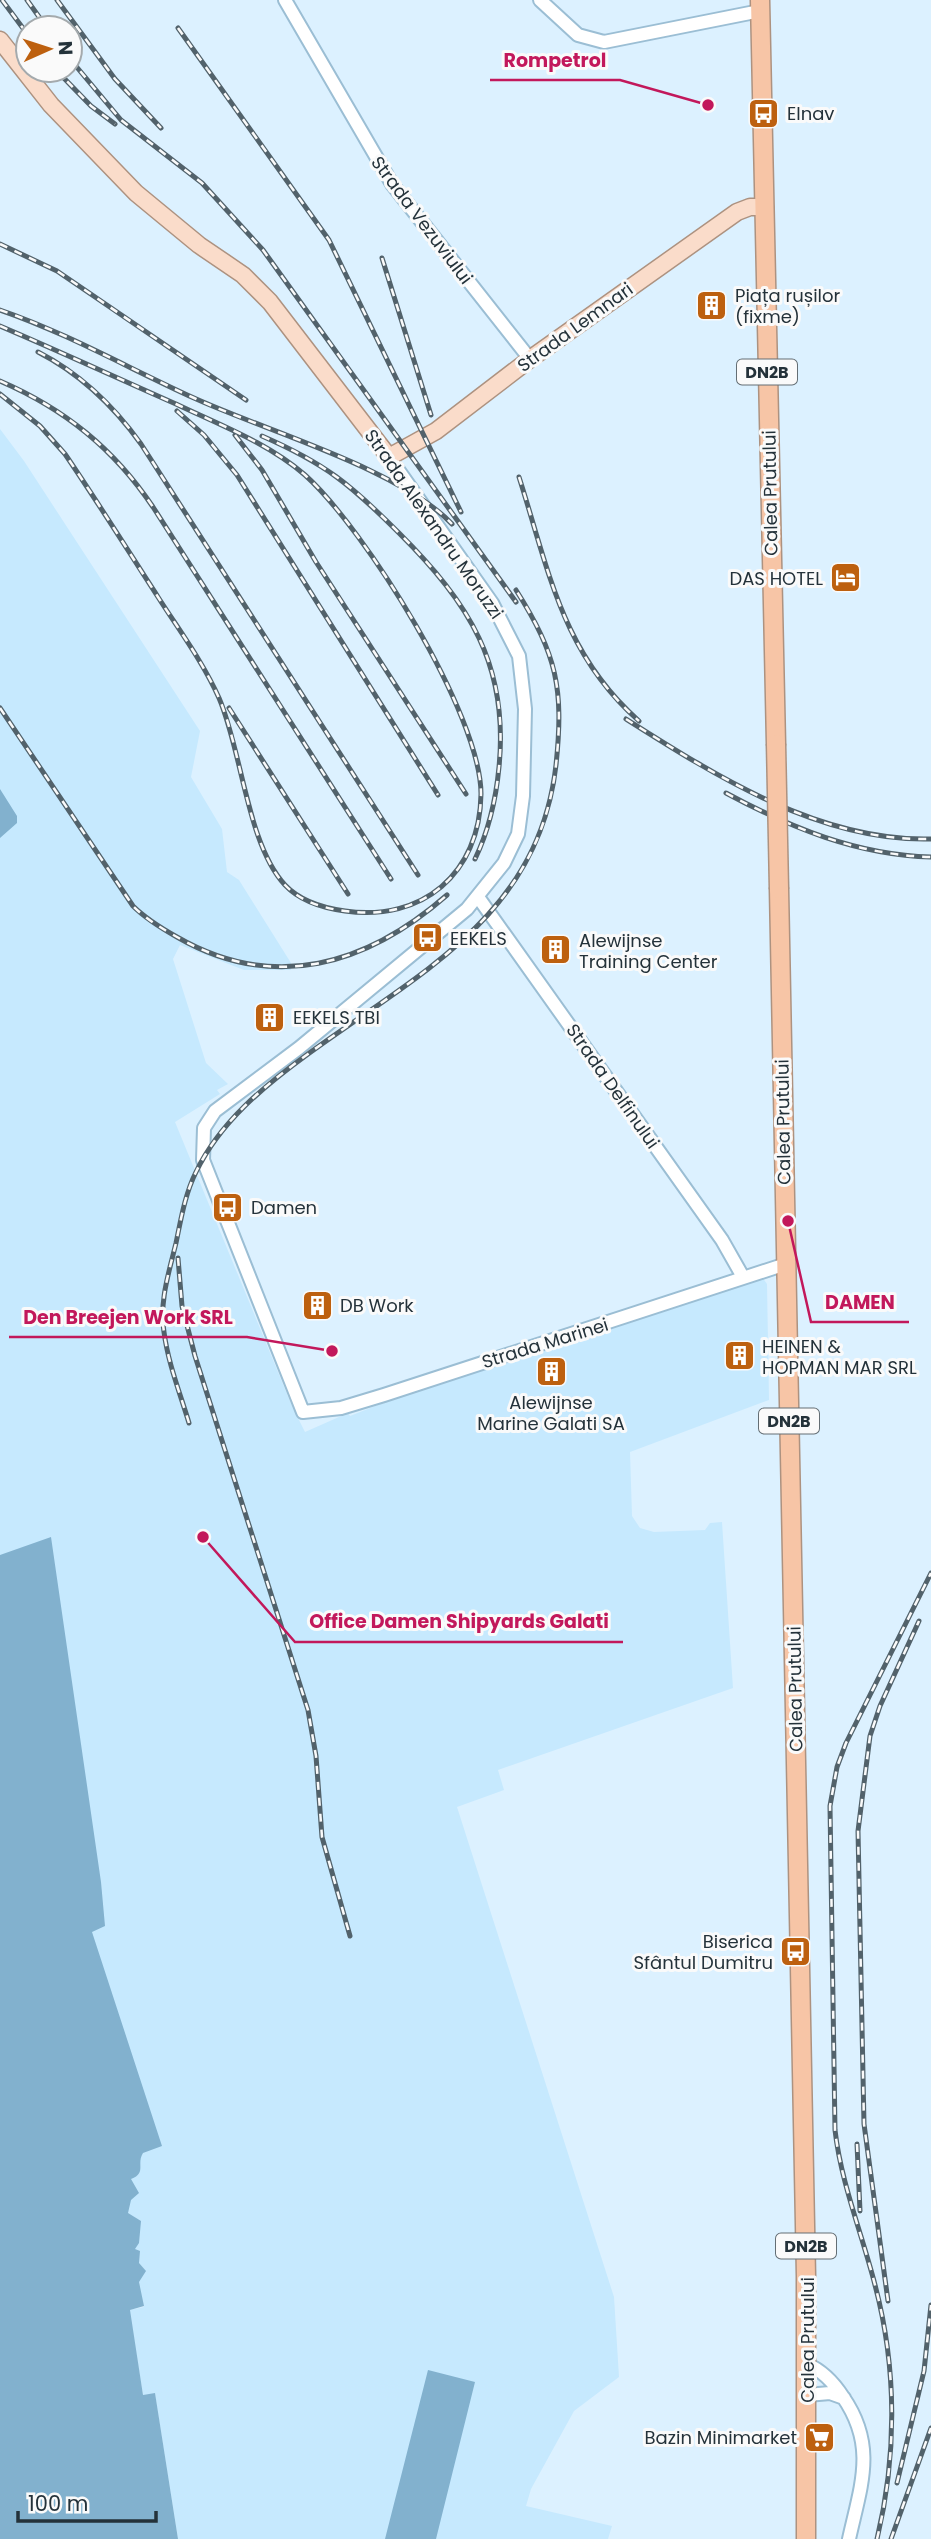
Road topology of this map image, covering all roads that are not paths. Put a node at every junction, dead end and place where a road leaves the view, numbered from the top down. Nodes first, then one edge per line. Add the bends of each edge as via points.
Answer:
1 (285, 0) edge
2 (541, 0) edge
3 (760, 6) edge
4 (0, 40) edge
5 (765, 207) junction
6 (530, 359) junction
7 (389, 457) junction
8 (478, 897) junction
9 (786, 1265) junction
10 (743, 1277) junction
11 (303, 1412) joint
12 (807, 2364) junction
13 (807, 2395) junction
14 (844, 2398) junction
15 (796, 2539) edge
16 (806, 2539) edge
17 (849, 2539) edge

1 - 6 street, Strada Vezuviului via 392,184
2 - 3 street via 578,35 604,42
3 - 5 highway, Calea Prutului / DN2B
4 - 7 main road, Strada Alexandru Moruzzi via 51,105 136,193 243,275 270,302
5 - 6 main road, Strada Lemnari via 737,212
5 - 9 highway, Calea Prutului / DN2B, bridge
6 - 7 main road, Strada Lemnari via 436,431
7 - 8 street, Strada Alexandru Moruzzi via 492,603 522,667 525,732 519,824 504,863
8 - 10 street, Strada Delfinului via 722,1240
8 - 11 street, Strada Alexandru Moruzzi via 428,944 215,1111 202,1136 203,1160 215,1195
9 - 10 street, Strada Marinei
9 - 12 highway, Calea Prutului / DN2B
10 - 11 street, Strada Marinei via 384,1395 341,1408
12 - 13 highway, Calea Prutului / DN2B
12 - 14 street via 822,2373
12 - 15 highway via 796,2388
13 - 14 street via 830,2393
13 - 16 highway, Calea Prutului / DN2B
14 - 17 street via 863,2440 865,2468

